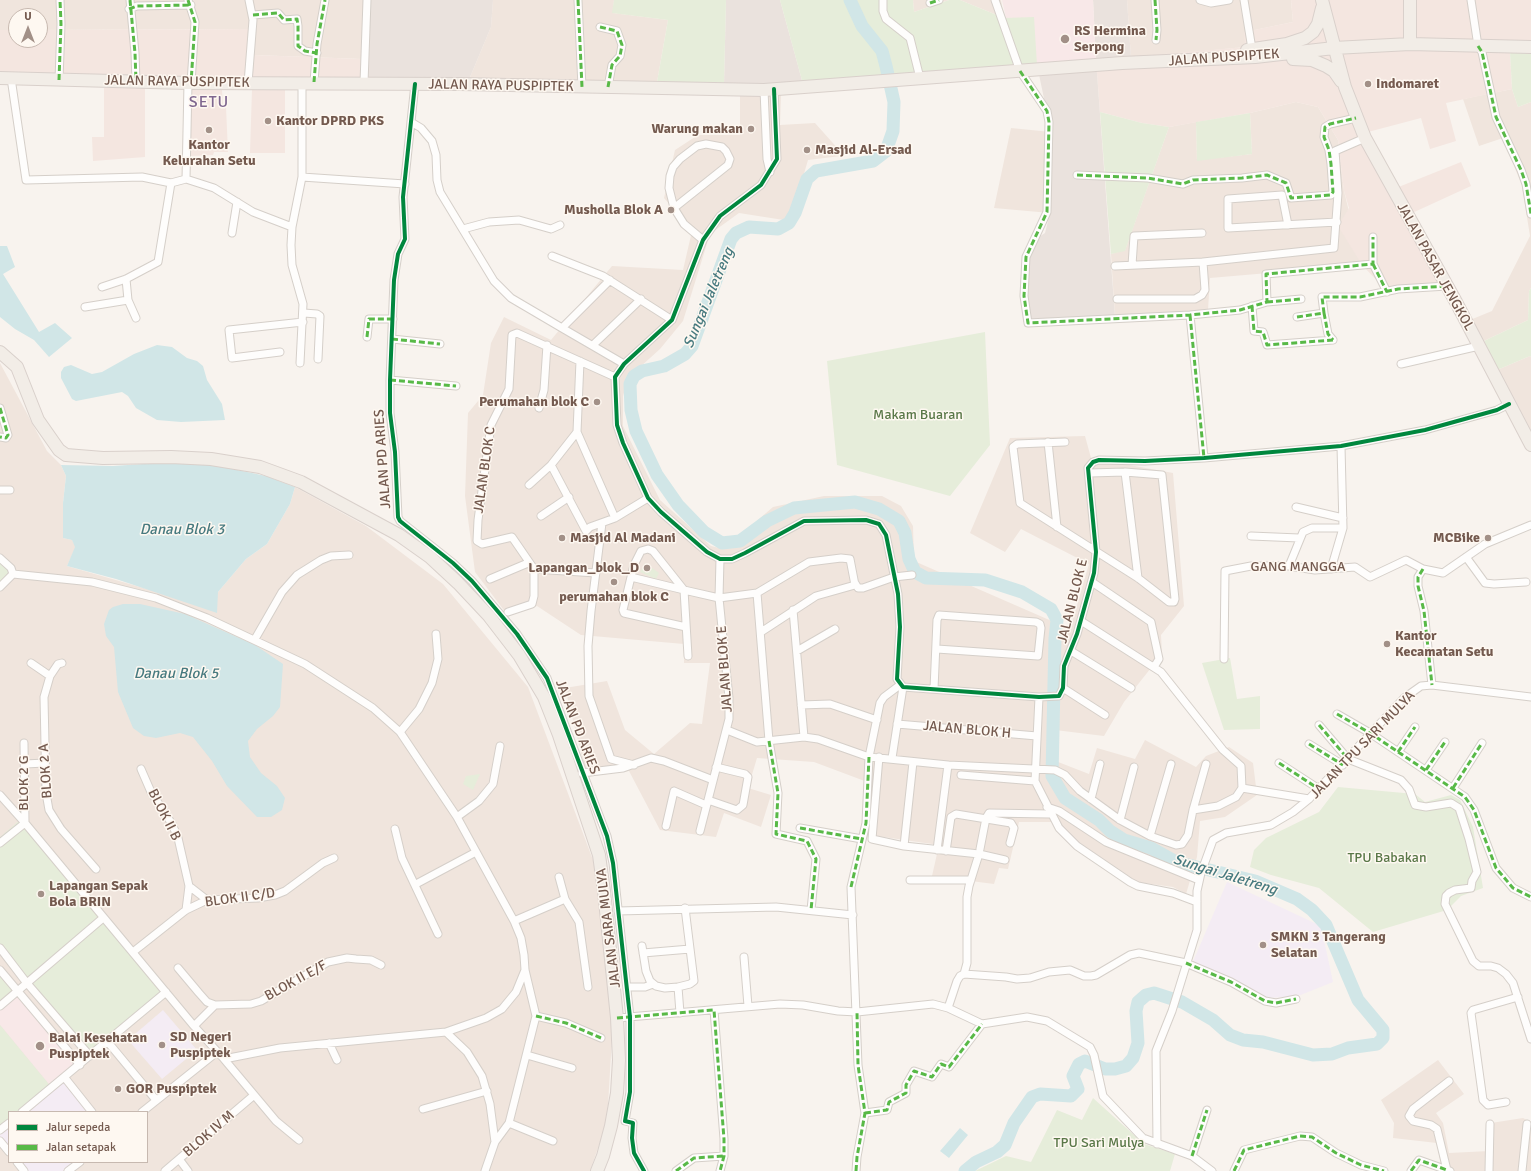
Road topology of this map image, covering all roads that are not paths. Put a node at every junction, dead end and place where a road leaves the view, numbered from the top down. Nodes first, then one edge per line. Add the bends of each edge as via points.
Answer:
1 (60, 0) edge
2 (130, 0) edge
3 (249, 0) edge
4 (325, 0) edge
5 (367, 0) edge
6 (578, 0) edge
7 (883, 0) edge
8 (939, 0) edge
9 (995, 0) edge
10 (1155, 0) edge
11 (1200, 0) edge
12 (1230, 0) edge
13 (1244, 0) edge
14 (1410, 0) edge
15 (1471, 0) edge
16 (190, 2) edge
17 (1322, 2) edge
18 (930, 3) dead end
19 (129, 9) junction
20 (254, 15) junction
21 (600, 27) dead end
22 (1156, 40) dead end
23 (1410, 44) junction
24 (1478, 46) junction
25 (1531, 47) edge
26 (1334, 48) junction
27 (316, 53) junction
28 (1254, 53) junction
29 (1020, 71) junction
30 (6, 78) edge
31 (918, 78) junction
32 (59, 80) junction
33 (136, 81) junction
34 (308, 82) junction
35 (881, 82) joint
36 (190, 83) junction
37 (248, 83) junction
38 (364, 83) junction
39 (415, 84) junction
40 (1345, 86) junction
41 (582, 87) junction
42 (608, 88) junction
43 (769, 89) junction
44 (1356, 118) junction
45 (411, 122) junction
46 (1365, 138) junction
47 (770, 172) junction
48 (1077, 175) dead end
49 (302, 178) junction
50 (186, 179) junction
51 (171, 183) junction
52 (406, 184) junction
53 (237, 202) junction
54 (674, 208) junction
55 (1531, 214) edge
56 (1337, 222) junction
57 (560, 225) dead end
58 (1288, 225) junction
59 (292, 227) junction
60 (463, 229) junction
61 (232, 233) dead end
62 (1202, 233) dead end
63 (1373, 236) dead end
64 (703, 240) junction
65 (552, 256) dead end
66 (1203, 262) junction
67 (1373, 264) junction
68 (1132, 265) junction
69 (1115, 266) dead end
70 (126, 279) junction
71 (610, 280) junction
72 (1446, 286) junction
73 (102, 287) dead end
74 (1387, 292) junction
75 (641, 299) junction
76 (1117, 299) dead end
77 (1301, 299) dead end
78 (128, 300) junction
79 (1267, 302) junction
80 (1252, 306) junction
81 (85, 308) dead end
82 (304, 313) junction
83 (1324, 313) junction
84 (1190, 315) junction
85 (1297, 317) dead end
86 (136, 318) dead end
87 (393, 319) junction
88 (672, 320) junction
89 (302, 322) junction
90 (562, 328) junction
91 (367, 337) dead end
92 (392, 339) junction
93 (440, 344) dead end
94 (547, 345) junction
95 (593, 345) junction
96 (1479, 346) junction
97 (0, 352) edge
98 (280, 352) dead end
99 (318, 360) dead end
100 (580, 362) junction
101 (300, 363) dead end
102 (624, 364) junction
103 (1401, 364) dead end
104 (615, 377) junction
105 (390, 380) junction
106 (456, 386) dead end
107 (1509, 404) junction
108 (0, 408) edge
109 (539, 408) dead end
110 (577, 432) junction
111 (0, 437) edge
112 (1048, 442) junction
113 (1065, 442) dead end
114 (1531, 445) edge
115 (1341, 446) junction
116 (1204, 458) junction
117 (551, 465) junction
118 (1125, 472) junction
119 (1090, 473) junction
120 (530, 485) dead end
121 (0, 490) edge
122 (10, 490) dead end
123 (569, 497) junction
124 (648, 498) junction
125 (1296, 507) dead end
126 (541, 516) dead end
127 (615, 518) junction
128 (1343, 518) junction
129 (602, 523) junction
130 (1531, 525) edge
131 (1057, 527) junction
132 (1343, 528) junction
133 (1251, 536) dead end
134 (1299, 538) junction
135 (1096, 552) junction
136 (349, 555) dead end
137 (1466, 557) junction
138 (0, 558) edge
139 (720, 559) junction
140 (528, 563) junction
141 (1289, 566) junction
142 (1331, 569) junction
143 (1423, 569) junction
144 (534, 570) junction
145 (596, 573) junction
146 (13, 574) junction
147 (912, 575) dead end
148 (894, 577) junction
149 (631, 578) junction
150 (1138, 578) junction
151 (490, 579) dead end
152 (1092, 582) junction
153 (1526, 582) dead end
154 (856, 583) junction
155 (0, 587) edge
156 (684, 590) junction
157 (757, 593) junction
158 (719, 598) junction
159 (793, 610) junction
160 (508, 612) dead end
161 (1080, 621) junction
162 (686, 627) junction
163 (835, 629) dead end
164 (761, 632) junction
165 (436, 634) dead end
166 (255, 639) junction
167 (937, 649) junction
168 (797, 651) junction
169 (1071, 651) junction
170 (688, 656) dead end
171 (1224, 659) dead end
172 (31, 663) dead end
173 (62, 663) dead end
174 (1154, 667) junction
175 (50, 676) junction
176 (1432, 685) junction
177 (901, 686) junction
178 (1063, 688) junction
179 (1131, 688) dead end
180 (934, 689) junction
181 (1531, 696) edge
182 (1041, 697) junction
183 (801, 704) junction
184 (1337, 714) dead end
185 (1105, 715) dead end
186 (877, 720) junction
187 (897, 724) junction
188 (1319, 725) dead end
189 (1415, 727) dead end
190 (727, 730) junction
191 (400, 732) junction
192 (1370, 734) junction
193 (1037, 736) junction
194 (804, 737) junction
195 (769, 741) junction
196 (1445, 742) dead end
197 (24, 743) dead end
198 (1482, 743) dead end
199 (1309, 744) dead end
200 (500, 746) dead end
201 (1398, 752) junction
202 (869, 757) junction
203 (879, 757) junction
204 (892, 758) junction
205 (1348, 759) junction
206 (913, 762) junction
207 (45, 763) junction
208 (1279, 763) dead end
209 (25, 764) junction
210 (1100, 764) dead end
211 (1171, 764) dead end
212 (1206, 764) dead end
213 (634, 765) junction
214 (948, 765) junction
215 (1343, 765) junction
216 (716, 767) junction
217 (1134, 767) dead end
218 (141, 769) dead end
219 (1038, 769) junction
220 (1426, 770) junction
221 (582, 774) junction
222 (961, 776) dead end
223 (712, 780) junction
224 (1035, 781) junction
225 (1242, 788) junction
226 (1453, 788) junction
227 (1319, 789) junction
228 (0, 795) edge
229 (1090, 799) junction
230 (1309, 800) junction
231 (707, 803) junction
232 (1047, 806) junction
233 (1193, 810) junction
234 (1050, 814) junction
235 (457, 817) junction
236 (986, 818) junction
237 (1120, 820) junction
238 (25, 823) junction
239 (666, 826) dead end
240 (800, 828) dead end
241 (395, 829) dead end
242 (700, 831) dead end
243 (607, 836) joint
244 (1150, 836) junction
245 (862, 839) junction
246 (0, 843) edge
247 (1010, 843) dead end
248 (904, 846) junction
249 (937, 850) junction
250 (946, 851) junction
251 (979, 851) junction
252 (476, 852) junction
253 (334, 858) dead end
254 (1005, 860) dead end
255 (96, 869) dead end
256 (559, 877) dead end
257 (1200, 877) junction
258 (910, 880) dead end
259 (971, 880) junction
260 (416, 884) junction
261 (189, 886) junction
262 (1531, 897) edge
263 (565, 898) junction
264 (207, 900) junction
265 (1197, 902) junction
266 (685, 908) junction
267 (186, 910) junction
268 (811, 910) junction
269 (618, 911) junction
270 (853, 915) junction
271 (103, 918) junction
272 (514, 921) junction
273 (438, 934) dead end
274 (0, 948) edge
275 (690, 949) junction
276 (133, 952) junction
277 (744, 957) dead end
278 (1186, 963) junction
279 (381, 965) dead end
280 (178, 968) dead end
281 (0, 970) edge
282 (525, 970) junction
283 (964, 974) junction
284 (26, 982) junction
285 (653, 984) junction
286 (588, 987) dead end
287 (628, 987) junction
288 (678, 987) junction
289 (17, 991) junction
290 (166, 992) junction
291 (1518, 997) junction
292 (1296, 999) dead end
293 (215, 1005) junction
294 (0, 1006) edge
295 (748, 1006) junction
296 (948, 1008) junction
297 (714, 1010) junction
298 (857, 1012) junction
299 (680, 1013) junction
300 (536, 1016) junction
301 (630, 1017) junction
302 (617, 1018) junction
303 (982, 1024) junction
304 (194, 1026) junction
305 (446, 1032) junction
306 (601, 1038) dead end
307 (1531, 1039) edge
308 (107, 1041) junction
309 (329, 1042) junction
310 (217, 1052) junction
311 (527, 1055) junction
312 (90, 1056) junction
313 (224, 1059) junction
314 (337, 1060) dead end
315 (80, 1065) junction
316 (572, 1068) dead end
317 (65, 1078) junction
318 (1449, 1081) dead end
319 (487, 1091) junction
320 (253, 1096) junction
321 (156, 1100) junction
322 (1506, 1102) dead end
323 (423, 1109) dead end
324 (1207, 1110) dead end
325 (23, 1111) edge
326 (91, 1111) edge
327 (143, 1111) edge
328 (865, 1113) junction
329 (509, 1123) junction
330 (8, 1124) edge
331 (1490, 1124) dead end
332 (1527, 1124) dead end
333 (0, 1130) edge
334 (0, 1140) edge
335 (299, 1140) dead end
336 (553, 1141) dead end
337 (495, 1142) junction
338 (1157, 1144) junction
339 (8, 1151) edge
340 (724, 1156) junction
341 (1192, 1156) junction
342 (179, 1159) junction
343 (18, 1163) edge
344 (79, 1163) edge
345 (1448, 1170) edge
346 (24, 1171) edge
347 (68, 1171) edge
348 (165, 1171) edge
349 (188, 1171) edge
350 (485, 1171) edge
351 (597, 1171) edge
352 (644, 1171) edge
353 (676, 1171) edge
354 (720, 1171) edge
355 (856, 1171) edge
356 (1212, 1171) edge
357 (1234, 1171) edge
358 (1384, 1171) edge
359 (1411, 1171) edge
360 (1489, 1171) edge
361 (1522, 1171) edge

1 - 32 street
2 - 19 street
3 - 20 street
4 - 27 street
5 - 38 street
6 - 41 street
7 - 31 street via 886,19 910,38
8 - 18 street
9 - 29 street
10 - 22 street
11 - 12 street via 1211,3
13 - 28 street
14 - 23 main road
15 - 24 street
16 - 19 street via 137,6
16 - 36 street via 195,28
17 - 26 main road, JALAN PASAR JENGKOL
17 - 28 main road via 1318,24 1305,38
19 - 33 street via 134,38
20 - 27 street via 278,13 284,20 297,19 298,46 305,51
20 - 37 street
21 - 42 street via 617,31 622,45 620,56 612,65
23 - 24 main road, JALAN PUSPIPTEK
23 - 26 main road, JALAN PUSPIPTEK
24 - 25 main road, JALAN PUSPIPTEK
24 - 55 street via 1482,52 1496,117 1526,184
26 - 28 main road, JALAN PUSPIPTEK
26 - 40 main road, JALAN PASAR JENGKOL
27 - 34 street
28 - 29 main road, JALAN PUSPIPTEK
28 - 40 main road via 1312,60 1334,71
29 - 31 main road, JALAN PUSPIPTEK
29 - 84 street via 1047,111 1049,122 1047,212 1026,257 1024,296 1027,321 1030,323
30 - 32 main road, JALAN RAYA PUSPIPTEK
30 - 51 street via 26,180 142,177
31 - 35 main road, JALAN PUSPIPTEK
32 - 33 main road, JALAN RAYA PUSPIPTEK
33 - 36 main road, JALAN RAYA PUSPIPTEK
34 - 37 main road, JALAN RAYA PUSPIPTEK
34 - 38 main road, JALAN RAYA PUSPIPTEK
34 - 49 street
35 - 43 main road, JALAN RAYA PUSPIPTEK
36 - 37 main road, JALAN RAYA PUSPIPTEK
36 - 50 street
38 - 39 main road, JALAN RAYA PUSPIPTEK
39 - 41 main road, JALAN RAYA PUSPIPTEK
39 - 45 street, JALAN PD ARIES
40 - 44 main road, JALAN PASAR JENGKOL
41 - 42 main road, JALAN RAYA PUSPIPTEK
42 - 43 main road, JALAN RAYA PUSPIPTEK
43 - 47 street via 767,159
43 - 47 street via 777,159
44 - 46 main road, JALAN PASAR JENGKOL
44 - 48 street via 1325,127 1324,137 1330,150 1333,192 1331,195 1292,198 1286,183 1267,174 1193,180 1183,184 1148,178
45 - 52 street, JALAN PD ARIES
45 - 60 street via 421,128 432,141 440,192
46 - 56 street via 1335,151
46 - 72 main road, JALAN PASAR JENGKOL
47 - 64 street via 761,185 720,216
49 - 52 street
49 - 59 street
50 - 51 street
50 - 53 street via 214,188
51 - 70 street via 158,262
52 - 87 street, JALAN PD ARIES via 403,204 405,239 396,262
53 - 59 street via 253,212
53 - 61 street
54 - 54 street via 728,165 730,159 726,150 702,144 680,159 673,167 669,180
54 - 64 street via 684,224
56 - 58 street
56 - 66 street via 1334,248
57 - 60 street via 550,229 519,220 489,222
58 - 58 street via 1228,228 1228,199 1282,195
59 - 82 street via 292,265 303,298
60 - 90 street via 494,281 505,293
62 - 68 street via 1134,236
63 - 67 street
64 - 88 street
65 - 71 street
66 - 68 street
66 - 76 street via 1205,290 1199,298
67 - 74 street
67 - 79 street via 1266,274
68 - 69 street
70 - 73 street
70 - 78 street
71 - 75 street
71 - 90 street
72 - 74 street
72 - 96 main road, JALAN PASAR JENGKOL
74 - 83 street via 1360,297 1322,297
75 - 88 street
75 - 95 street
77 - 79 street
78 - 81 street
78 - 86 street
79 - 80 street
80 - 83 street via 1254,331 1264,332 1267,345 1333,340 1328,334
80 - 84 street via 1240,310
82 - 89 street
82 - 99 street via 320,316
83 - 85 street
84 - 116 street
87 - 91 street via 369,319
87 - 92 street, JALAN PD ARIES
88 - 102 street
89 - 98 street via 229,330 232,358
89 - 101 street
90 - 95 street
92 - 93 street
92 - 105 street, JALAN PD ARIES
94 - 100 street, JALAN BLOK C
94 - 109 street via 544,390
94 - 140 street, JALAN BLOK C via 517,333 511,338 509,389 491,425 478,520 477,541 482,544 512,537
95 - 102 street
96 - 103 street
96 - 107 main road, JALAN PASAR JENGKOL
97 - 302 main road via 17,367 38,420 56,447 66,455 211,459 276,472 321,492 399,535 430,557 489,616 519,656 544,697 599,855
100 - 104 street, JALAN BLOK C
100 - 110 street
102 - 104 street
104 - 124 street via 616,417 620,433
105 - 106 street
105 - 221 street, JALAN PD ARIES via 390,413 399,519 472,581 517,634 546,678
107 - 114 main road, JALAN PASAR JENGKOL
107 - 115 street via 1497,410 1425,430
108 - 111 street via 8,435 6,438
110 - 117 street
110 - 127 street
112 - 113 street
112 - 131 street
112 - 131 street via 1017,444 1012,449 1020,503
115 - 116 street
115 - 128 street
116 - 119 street, JALAN BLOK E via 1099,460 1090,464
117 - 120 street
117 - 123 street
118 - 119 street
118 - 150 street
118 - 150 street via 1160,474 1163,477 1175,601 1169,602
119 - 135 street, JALAN BLOK E
121 - 122 street
123 - 126 street
123 - 129 street via 586,531
124 - 127 street
124 - 139 street via 707,552
125 - 128 street
127 - 129 street
128 - 132 street
129 - 145 street
130 - 137 street, GANG MANGGA via 1485,544
131 - 135 street
132 - 134 street via 1312,528 1303,532
132 - 142 street
133 - 134 street
134 - 141 street
135 - 150 street
135 - 152 street, JALAN BLOK E
136 - 166 street via 331,556 298,575 279,596
137 - 143 street, GANG MANGGA via 1443,573
137 - 153 street via 1485,583
138 - 146 street via 11,568
139 - 148 street via 732,559 745,554 804,521 869,520 879,524 885,531
139 - 158 street, JALAN BLOK E
140 - 144 street
140 - 151 street
141 - 142 street, GANG MANGGA via 1316,570
141 - 171 street, GANG MANGGA via 1251,566 1225,571
142 - 143 street, GANG MANGGA via 1355,567 1370,577 1406,560
143 - 176 street via 1418,577 1418,586 1424,611
144 - 145 street
144 - 160 street via 532,604
145 - 213 street via 588,646 590,703 611,759
146 - 155 street
146 - 166 street via 77,580 138,593
147 - 148 street
148 - 154 street via 863,588 858,588
148 - 177 street via 900,627 897,679
149 - 156 street
149 - 156 street via 639,554 648,549 653,551
149 - 162 street via 624,613
152 - 161 street, JALAN BLOK E
152 - 174 street via 1151,622 1159,659
154 - 157 street via 852,563 848,558 808,562
154 - 159 street via 854,586 816,596
156 - 158 street
156 - 162 street
157 - 158 street
157 - 164 street
158 - 190 street, JALAN BLOK E via 729,698
159 - 164 street
159 - 168 street
161 - 169 street, JALAN BLOK E
161 - 174 street
162 - 170 street
163 - 168 street
164 - 195 street
165 - 191 street via 438,659 432,683 412,720
166 - 191 street via 333,681 373,708
167 - 167 street, JALAN BLOK E via 1038,656 1042,628 1040,624 943,614 938,616 937,620
167 - 180 street, JALAN BLOK E
168 - 183 street
169 - 178 street, JALAN BLOK E via 1063,670
169 - 179 street
172 - 175 street
173 - 175 street, BLOK 2 A via 58,664
174 - 225 street via 1168,678 1223,750 1241,766
175 - 207 street, BLOK 2 A via 44,697
176 - 181 street, JALAN TPU SARI MULYA
176 - 192 street, JALAN TPU SARI MULYA via 1421,686 1409,694
177 - 180 street, JALAN BLOK E
177 - 186 street via 884,697
177 - 187 street
178 - 182 street, JALAN BLOK E via 1058,696
178 - 185 street
180 - 182 street, JALAN BLOK E
182 - 193 street
183 - 186 street via 830,704
183 - 194 street
184 - 192 street
186 - 202 street
187 - 193 street, JALAN BLOK H
187 - 204 street
188 - 205 street
189 - 201 street
190 - 195 street via 757,742
190 - 216 street, JALAN BLOK E
191 - 235 street
192 - 201 street
192 - 205 street, JALAN TPU SARI MULYA
193 - 219 street
194 - 195 street
194 - 202 street via 824,740
195 - 268 street via 778,793 776,834 807,841 816,859
196 - 220 street
197 - 209 street, BLOK 2 G
198 - 226 street
199 - 215 street
200 - 235 street via 493,784 479,801
201 - 220 street
202 - 203 street
202 - 245 street via 866,823
203 - 204 street
203 - 248 street via 871,838
204 - 206 street
205 - 215 street, JALAN TPU SARI MULYA
205 - 291 street via 1401,780 1410,789 1415,805 1426,807 1451,803 1459,808 1477,872 1471,888 1449,893 1445,904 1473,961 1479,966 1494,966 1506,974
206 - 214 street
206 - 248 street
207 - 209 street
207 - 255 street, BLOK 2 A via 49,810 63,832
208 - 227 street
209 - 238 street, BLOK 2 G
210 - 229 street
211 - 244 street
212 - 233 street
213 - 221 street
213 - 223 street via 646,759 659,759
214 - 219 street
214 - 249 street
215 - 227 street, JALAN TPU SARI MULYA
216 - 223 street, JALAN BLOK E
216 - 231 street via 748,777 743,805 737,810
217 - 237 street
218 - 261 street, BLOK II B via 151,792 178,838
219 - 224 street
219 - 229 street via 1055,770 1065,775
220 - 226 street
221 - 243 street, JALAN PD ARIES
222 - 224 street
223 - 231 street, JALAN BLOK E
224 - 232 street
225 - 230 street
225 - 233 street via 1236,797 1226,803
226 - 262 street via 1466,797 1474,810 1496,868 1513,888
227 - 230 street, JALAN TPU SARI MULYA
228 - 238 street
229 - 237 street
230 - 257 street, JALAN TPU SARI MULYA via 1271,825 1219,836 1213,840
231 - 239 street via 674,791
231 - 242 street, JALAN BLOK E
232 - 234 street
232 - 257 street via 1106,842
233 - 244 street via 1188,835 1182,844 1176,845
234 - 236 street via 990,813
234 - 265 street via 1065,836 1101,864 1130,882
235 - 252 street
236 - 247 street via 1012,824 1014,828
236 - 250 street via 954,815 951,817
236 - 251 street
237 - 244 street
238 - 246 street
238 - 271 street
240 - 245 street
241 - 260 street via 402,858
243 - 269 street, JALAN SARA MULYA via 613,863
245 - 270 street via 852,887
248 - 249 street
249 - 250 street
250 - 251 street
251 - 254 street
251 - 259 street
252 - 260 street
252 - 272 street
253 - 264 street, BLOK II C/D via 275,895
256 - 263 street
257 - 265 street
258 - 259 street
259 - 283 street via 967,897 967,963
260 - 273 street
261 - 264 street
261 - 267 street, BLOK II B
263 - 272 street
263 - 286 street via 579,922
264 - 267 street, BLOK II C/D
265 - 278 street via 1197,930
266 - 268 street via 776,907
266 - 269 street
266 - 275 street
267 - 276 street, BLOK II C/D
268 - 270 street
269 - 287 street, JALAN SARA MULYA
270 - 298 street
271 - 276 street
271 - 284 street
272 - 282 street via 521,938
274 - 284 street
275 - 285 street via 643,950 646,971
275 - 288 street via 694,981
276 - 290 street
277 - 295 street
278 - 283 street via 1134,954 1091,976 1070,970 1017,979
278 - 292 street via 1231,982 1265,1001 1276,1003
278 - 338 street via 1172,1011 1156,1051
279 - 293 street, BLOK II E/F via 371,960 338,960 318,967 287,987 251,1004
280 - 293 street via 199,993
281 - 289 street
282 - 300 street
282 - 305 street via 516,992 502,1009 486,1018
283 - 296 street via 957,981
284 - 289 street
284 - 312 street
285 - 287 street
285 - 288 street via 665,988
287 - 301 street, JALAN SARA MULYA
288 - 299 street
289 - 294 street
289 - 315 street
290 - 304 street
290 - 308 street
291 - 307 street
291 - 322 street via 1473,1010 1471,1013 1483,1100 1488,1105
293 - 304 street
295 - 297 street
295 - 298 street via 791,1004
296 - 298 street via 934,1004
296 - 303 street
297 - 299 street
297 - 340 street
298 - 328 street via 858,1064
299 - 301 street
300 - 306 street via 566,1023
300 - 311 street
301 - 302 street
301 - 352 street, JALAN SARA MULYA via 630,1092 625,1121 633,1123 634,1153
302 - 351 main road via 617,1093 612,1126
303 - 328 street via 949,1067 941,1064 932,1077 914,1071 906,1086 906,1093 889,1102 887,1110
303 - 338 street via 1027,1017 1047,1021 1090,1047 1103,1096 1143,1138
304 - 310 street
305 - 309 street
305 - 319 street via 467,1052 482,1076
308 - 312 street
308 - 321 street
309 - 313 street
309 - 314 street
310 - 313 street
310 - 321 street
311 - 316 street
311 - 329 street
312 - 315 street
313 - 320 street
315 - 317 street
317 - 325 street
317 - 326 street
318 - 345 street via 1413,1109 1409,1116 1413,1121 1437,1129
319 - 323 street
319 - 337 street
320 - 335 street via 276,1121
320 - 342 street, BLOK IV M
321 - 327 street
324 - 341 street
328 - 355 street
329 - 336 street
329 - 337 street
330 - 333 street
331 - 360 street
332 - 361 street
334 - 339 street
337 - 350 street
338 - 341 street
340 - 353 street via 694,1158
340 - 354 street
341 - 356 street
342 - 348 street, BLOK IV M
342 - 349 street
343 - 346 street
344 - 347 street
345 - 359 street via 1418,1160
357 - 358 street via 1244,1150 1300,1136 1312,1138 1361,1165

